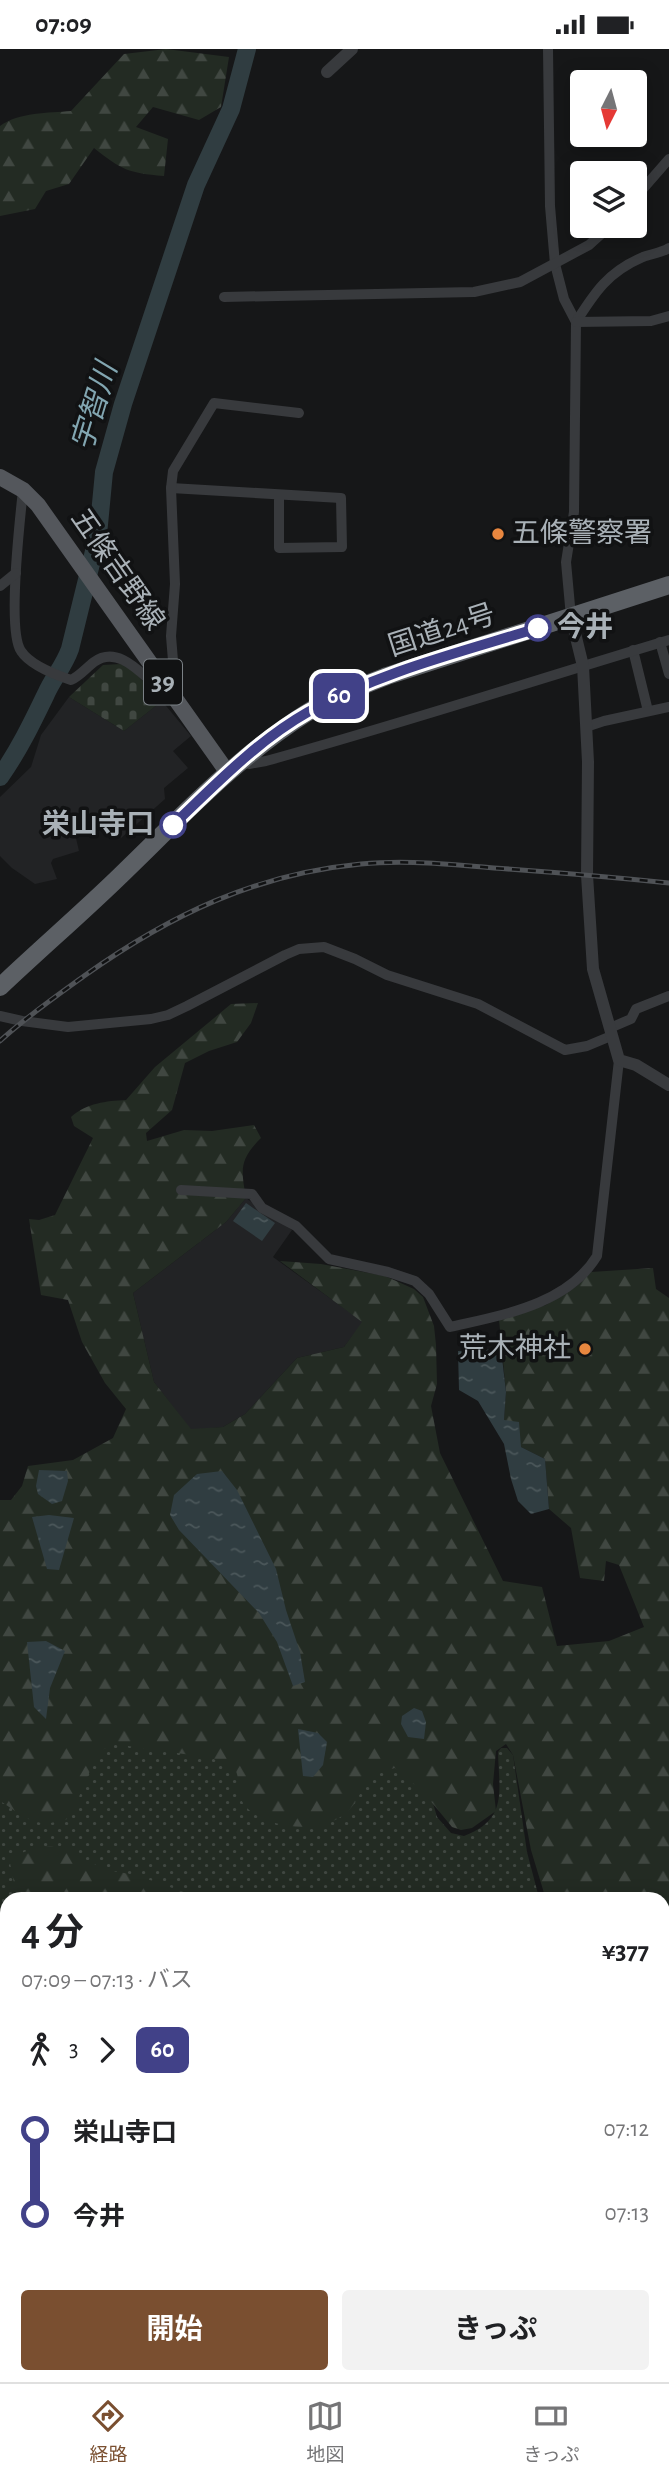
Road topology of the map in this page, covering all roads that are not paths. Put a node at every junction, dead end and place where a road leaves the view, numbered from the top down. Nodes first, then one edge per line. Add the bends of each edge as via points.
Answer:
1 (352, 49) edge
2 (548, 49) edge
3 (327, 72) dead end
4 (669, 159) edge
5 (647, 184) edge
6 (597, 238) edge
7 (669, 248) edge
8 (555, 264) junction
9 (224, 297) dead end
10 (669, 316) edge
11 (576, 322) junction
12 (299, 413) dead end
13 (0, 477) edge
14 (171, 488) junction
15 (23, 491) junction
16 (279, 495) junction
17 (16, 573) junction
18 (669, 585) edge
19 (0, 586) edge
20 (571, 617) junction
21 (665, 641) edge
22 (633, 650) junction
23 (583, 666) junction
24 (669, 674) edge
25 (165, 685) junction
26 (669, 707) edge
27 (648, 711) junction
28 (586, 727) junction
29 (234, 768) junction
30 (0, 987) edge
31 (669, 996) edge
32 (0, 1016) edge
33 (610, 1032) junction
34 (619, 1060) junction
35 (669, 1084) edge
36 (181, 1191) dead end

1 - 3 street
2 - 8 street
4 - 5 street
6 - 8 street
7 - 11 street via 608,277
8 - 9 street via 520,282 474,292
8 - 11 street
10 - 11 street via 651,321
11 - 20 street via 574,512 566,562
12 - 14 street via 214,403 176,462
13 - 15 main road, 五條吉野線 / 39
14 - 16 street
14 - 25 street via 174,673
15 - 17 street
15 - 25 main road, 五條吉野線 / 39 via 70,548
16 - 16 street via 341,498 342,547 279,548
17 - 19 street
17 - 25 street via 15,629 20,651 47,672 71,680 96,660 120,658 153,683
18 - 20 highway, 国道24号
20 - 23 street
20 - 29 highway, 国道24号 via 346,693 306,713
21 - 22 street
21 - 24 street
22 - 23 street
22 - 27 street
23 - 28 street
23 - 29 street
25 - 29 main road, 五條吉野線 / 39
26 - 27 street
27 - 28 street
28 - 33 street via 593,969
29 - 30 highway, 国道24号
31 - 33 street via 636,1009 631,1019
32 - 33 street via 68,1027 151,1019 168,1015 299,949 324,947 387,975 478,1004 565,1050 587,1046
33 - 34 street
34 - 35 street
34 - 36 street via 597,1256 590,1268 560,1293 498,1316 450,1327 415,1281 329,1259 296,1226 262,1208 252,1194

